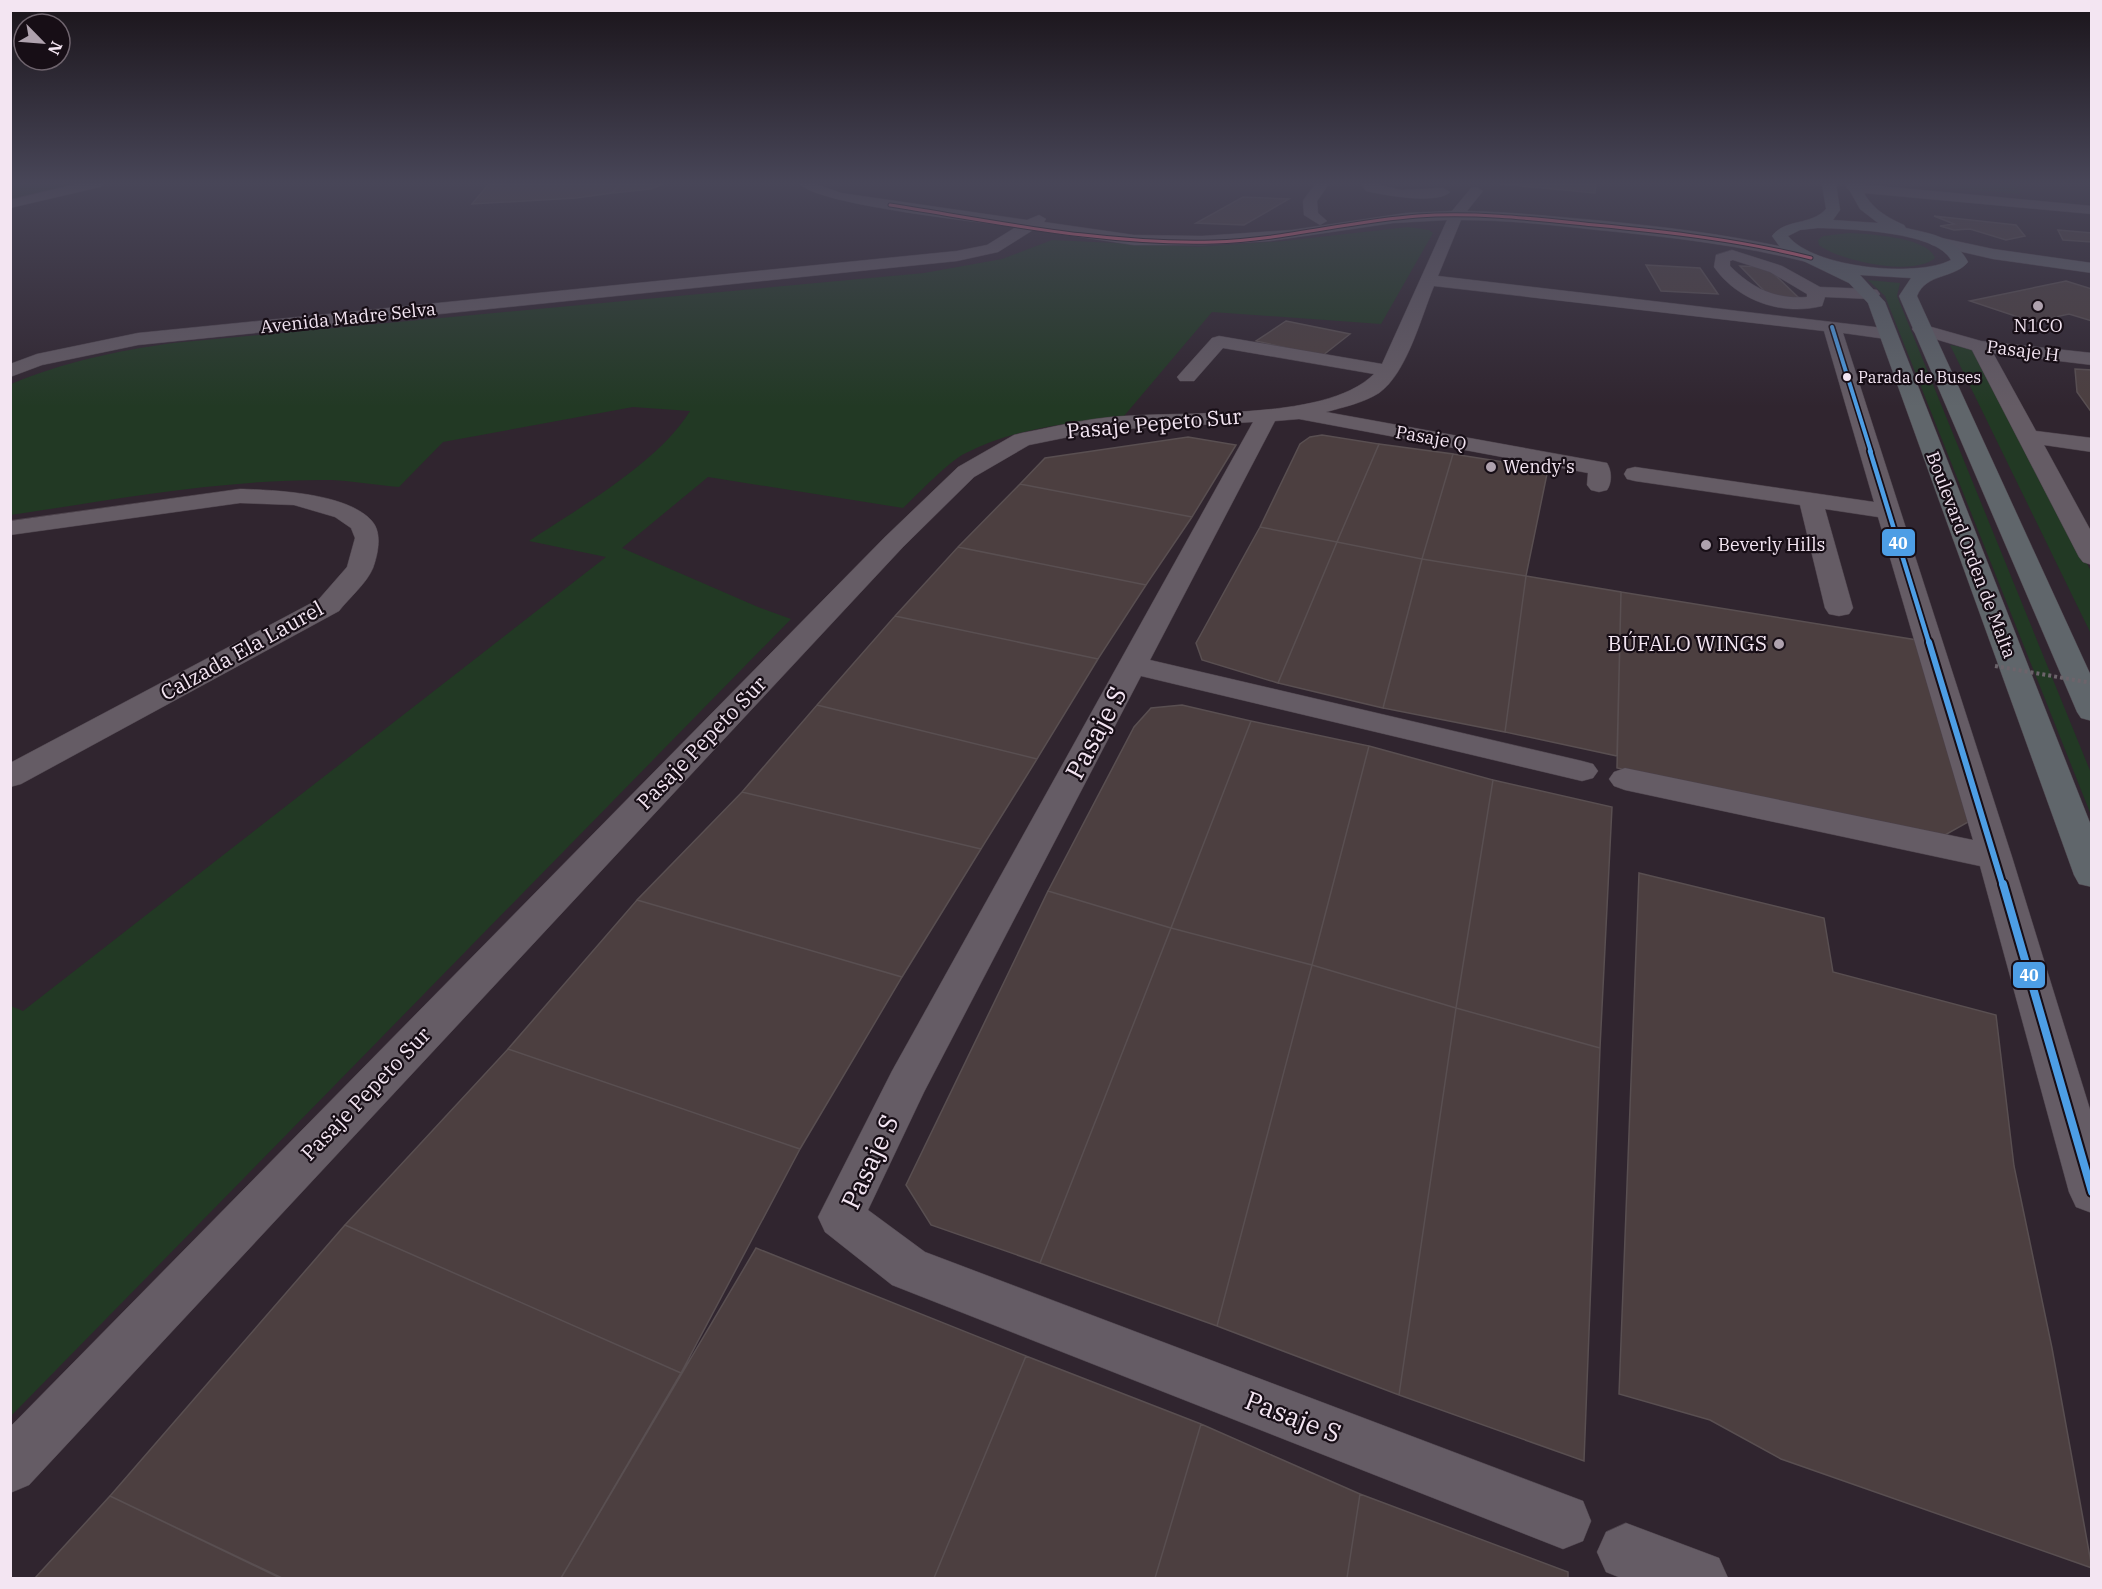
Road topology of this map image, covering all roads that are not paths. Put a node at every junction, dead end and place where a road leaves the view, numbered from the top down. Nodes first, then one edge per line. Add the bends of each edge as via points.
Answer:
1 (936, 258) edge
2 (1438, 258) edge
3 (1722, 258) edge
4 (1747, 258) edge
5 (1813, 258) edge
6 (1959, 258) edge
7 (2022, 258) edge
8 (1816, 259) junction
9 (2091, 268) edge
10 (1939, 272) junction
11 (2091, 276) edge
12 (1429, 280) junction
13 (1816, 292) junction
14 (1871, 294) junction
15 (1771, 300) junction
16 (1769, 320) junction
17 (1832, 327) junction
18 (1921, 329) junction
19 (1886, 333) junction
20 (1979, 346) junction
21 (2091, 359) edge
22 (10, 370) edge
23 (1389, 372) junction
24 (1187, 377) dead end
25 (1283, 414) junction
26 (2027, 436) junction
27 (2091, 445) edge
28 (1599, 470) dead end
29 (1635, 474) dead end
30 (1811, 500) junction
31 (1888, 511) junction
32 (10, 528) edge
33 (2091, 557) edge
34 (1839, 608) dead end
35 (1132, 665) junction
36 (2091, 712) edge
37 (1582, 771) dead end
38 (10, 777) edge
39 (1625, 779) dead end
40 (1995, 857) junction
41 (2091, 875) edge
42 (2091, 1192) edge
43 (10, 1466) edge
44 (1563, 1521) dead end
45 (1626, 1552) dead end
46 (1699, 1578) edge

1 - 22 street, Avenida Madre Selva via 138,339 37,360
2 - 12 street, Pasaje Pepeto Sur
3 - 15 street via 1722,267 1751,294
4 - 13 street via 1776,268
5 - 8 street
6 - 10 highway via 1957,266
7 - 9 main road
8 - 10 highway via 1875,272
8 - 14 highway, Boulevard Orden de Malta via 1855,279
10 - 11 main road via 2040,270
10 - 18 highway, Boulevard Orden de Malta via 1911,286 1908,296
12 - 16 street
12 - 23 street, Pasaje Pepeto Sur
13 - 14 street
13 - 15 street via 1816,302
14 - 19 highway, Boulevard Orden de Malta
15 - 16 street
16 - 17 street
17 - 19 street
17 - 31 street
18 - 20 street, Pasaje H
18 - 36 highway, Boulevard Orden de Malta
19 - 41 highway, Boulevard Orden de Malta
20 - 21 street, Pasaje H
20 - 26 street
23 - 24 street via 1219,342
23 - 25 street, Pasaje Pepeto Sur via 1372,388 1348,400
25 - 28 street, Pasaje Q
25 - 35 street, Pasaje S
25 - 43 street, Pasaje Pepeto Sur via 1103,424 1065,430 1022,440 966,472 894,542
26 - 27 street
26 - 33 street
29 - 30 street
30 - 31 street
30 - 34 street
31 - 40 street
32 - 38 street, Calzada Ela Laurel via 240,496 295,498 343,512 362,524 367,538 360,569 329,606
35 - 37 street
35 - 44 street, Pasaje S via 907,1084 841,1217 909,1269
39 - 40 street
40 - 42 street
45 - 46 street

